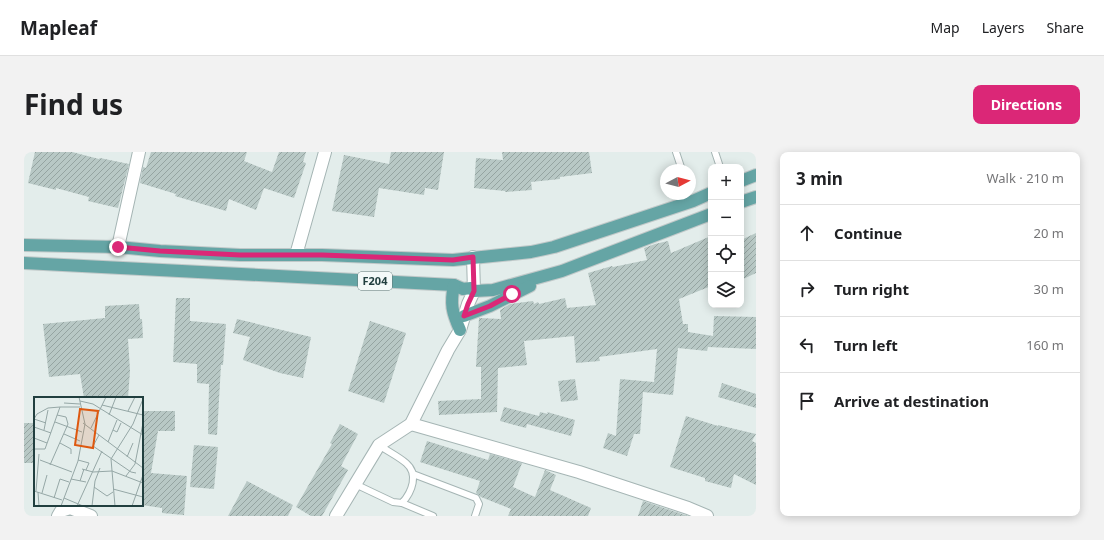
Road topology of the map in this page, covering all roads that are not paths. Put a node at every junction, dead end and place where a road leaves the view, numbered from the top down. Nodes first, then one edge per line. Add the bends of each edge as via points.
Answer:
1 (138, 152) edge
2 (325, 152) edge
3 (676, 152) edge
4 (715, 152) edge
5 (680, 164) edge
6 (719, 164) edge
7 (756, 175) edge
8 (744, 180) edge
9 (708, 194) edge
10 (756, 197) edge
11 (744, 201) edge
12 (708, 215) edge
13 (24, 245) edge
14 (118, 247) junction
15 (296, 255) junction
16 (473, 257) junction
17 (24, 263) edge
18 (562, 271) junction
19 (454, 285) junction
20 (474, 291) junction
21 (464, 316) junction
22 (460, 330) junction
23 (410, 424) junction
24 (379, 445) junction
25 (412, 474) junction
26 (355, 484) junction
27 (402, 503) junction
28 (58, 516) edge
29 (90, 516) edge
30 (336, 516) edge
31 (433, 516) edge
32 (475, 516) edge
33 (707, 516) edge

1 - 14 street
2 - 15 street
3 - 5 lane
4 - 6 lane
7 - 8 main road
9 - 16 main road, F204 via 554,247 531,252
10 - 11 main road
12 - 18 main road, F204
13 - 14 main road, F204
14 - 15 main road, F204 via 240,255
15 - 16 main road, F204 via 453,260
16 - 20 street
17 - 19 main road, F204
18 - 20 main road, F204 via 493,290
18 - 21 main road
19 - 20 main road, F204 via 464,289 471,288
19 - 22 main road via 451,308
20 - 21 street
21 - 22 street
22 - 23 street
23 - 24 street
23 - 33 street via 579,472
24 - 25 lane via 407,464
24 - 26 street
25 - 27 lane via 413,486
25 - 32 lane via 476,498 478,504
26 - 27 lane via 393,502
26 - 30 street
27 - 31 lane
28 - 29 street via 61,511 70,508

